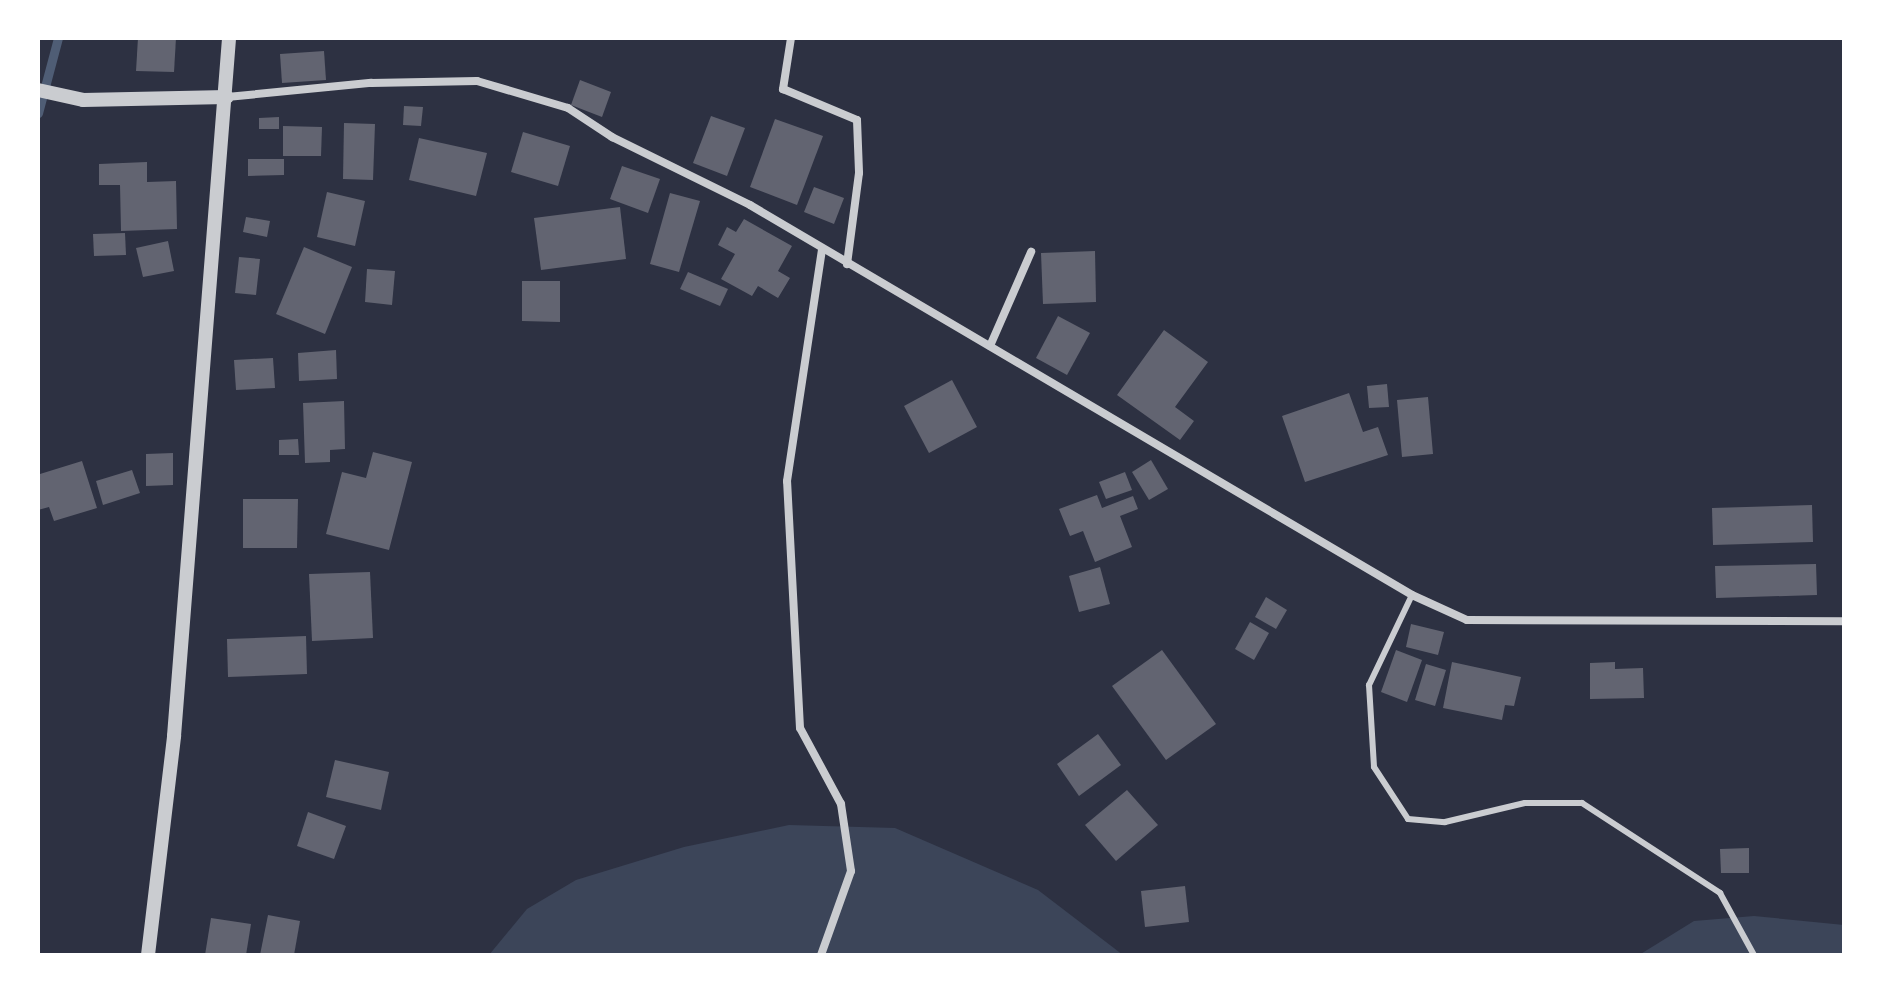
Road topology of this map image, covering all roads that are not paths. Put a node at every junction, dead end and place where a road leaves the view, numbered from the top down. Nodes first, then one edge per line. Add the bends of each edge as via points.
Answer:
1 (229, 38) edge
2 (791, 38) edge
3 (38, 90) edge
4 (227, 97) junction
5 (822, 250) junction
6 (1031, 252) dead end
7 (847, 264) junction
8 (990, 346) junction
9 (1412, 595) junction
10 (1844, 621) edge
11 (148, 955) edge
12 (821, 955) edge
13 (1754, 955) edge

1 - 4 street
2 - 7 street via 783,89 857,120 859,173
3 - 4 street via 83,100
4 - 5 street via 371,83 477,81 568,108 612,137 750,205
4 - 11 street via 174,736
5 - 7 street
5 - 12 street via 787,481 800,728 841,804 851,871
6 - 8 street
7 - 8 street
8 - 9 street
9 - 10 street via 1467,620
9 - 13 lane via 1369,685 1374,767 1408,819 1445,822 1525,803 1582,803 1720,893

